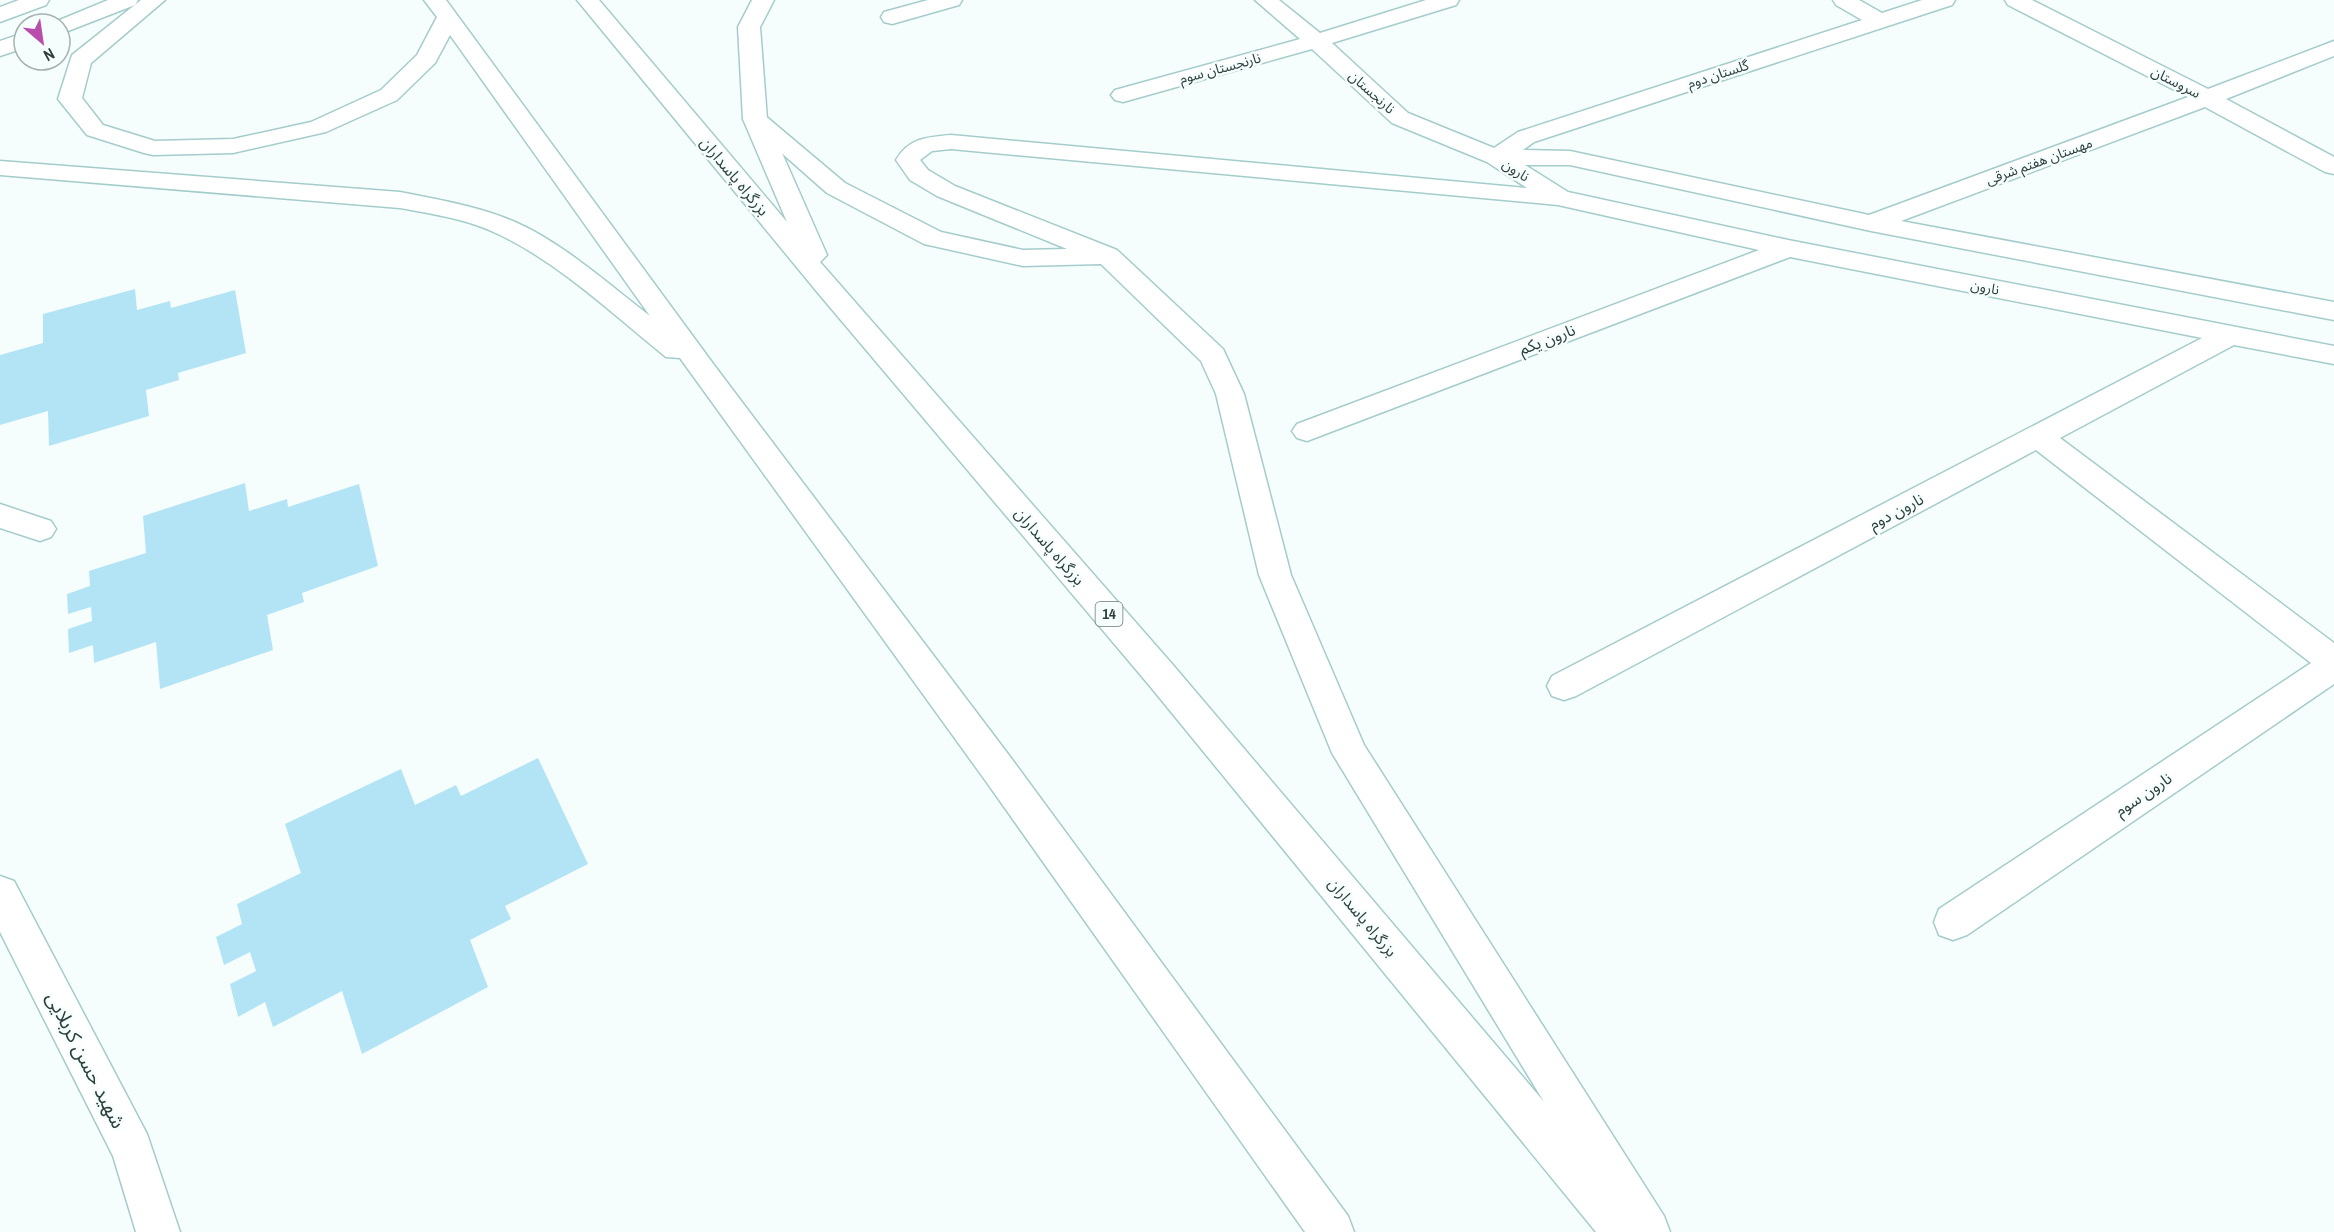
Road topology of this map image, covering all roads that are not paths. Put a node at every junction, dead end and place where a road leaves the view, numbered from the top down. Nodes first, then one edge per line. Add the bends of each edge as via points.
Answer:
1 (38, 0) edge
2 (127, 0) edge
3 (154, 0) edge
4 (588, 0) edge
5 (763, 0) edge
6 (951, 0) edge
7 (1266, 0) edge
8 (1448, 0) edge
9 (1844, 0) edge
10 (1944, 0) edge
11 (2016, 0) edge
12 (441, 9) edge
13 (0, 15) edge
14 (892, 17) dead end
15 (72, 21) edge
16 (1880, 21) junction
17 (1316, 42) junction
18 (2334, 48) edge
19 (1123, 95) dead end
20 (2207, 98) junction
21 (755, 119) junction
22 (1496, 157) junction
23 (2334, 167) edge
24 (0, 168) edge
25 (1560, 198) junction
26 (1871, 223) junction
27 (1788, 248) junction
28 (1108, 256) junction
29 (828, 287) junction
30 (2334, 311) edge
31 (2228, 336) junction
32 (2334, 355) edge
33 (704, 372) junction
34 (1307, 431) dead end
35 (2037, 436) junction
36 (0, 516) edge
37 (39, 529) dead end
38 (2334, 664) edge
39 (1564, 686) dead end
40 (0, 893) edge
41 (1953, 922) dead end
42 (158, 1232) edge
43 (1332, 1232) edge
44 (1625, 1232) edge
45 (1648, 1232) edge

1 - 13 main road
2 - 15 main road
3 - 12 main road via 81,60 70,99 95,130 153,148 233,146 318,127 389,94 427,58
4 - 29 main road, بزرگراه پاسداران / 14
5 - 21 main road via 749,27
6 - 14 main road
7 - 17 main road, نارنجستان
8 - 17 main road, نارنجستان سوم
9 - 16 main road
10 - 16 main road, گلستان دوم
11 - 20 main road, سروستان
12 - 33 main road
16 - 22 main road, گلستان دوم via 1526,137
17 - 19 main road, نارنجستان سوم
17 - 22 main road, نارنجستان via 1400,118
18 - 20 main road, مهستان هفتم شرقی
20 - 23 main road, سروستان
20 - 26 main road, مهستان هفتم شرقی
21 - 28 main road via 836,188 933,238 1023,258
21 - 29 main road
22 - 25 main road, نارون
22 - 26 main road, نارون via 1570,158
24 - 33 main road via 400,200 460,212 507,228 559,259
25 - 27 main road, نارون
25 - 28 main road via 951,142 922,145 912,151 908,160 919,176 946,191
26 - 30 main road, نارون
27 - 31 main road, نارون
27 - 34 main road, نارون یکم
28 - 45 main road via 1213,356 1230,394 1275,575 1350,753
29 - 44 main road, بزرگراه پاسداران / 14 via 1161,675
31 - 32 main road, نارون
31 - 35 main road, نارون دوم
33 - 43 main road via 998,768
35 - 38 main road
35 - 39 main road, نارون دوم
36 - 37 main road
38 - 41 main road, نارون سوم
40 - 42 main road, شهید حسن کربلایی via 132,1149

